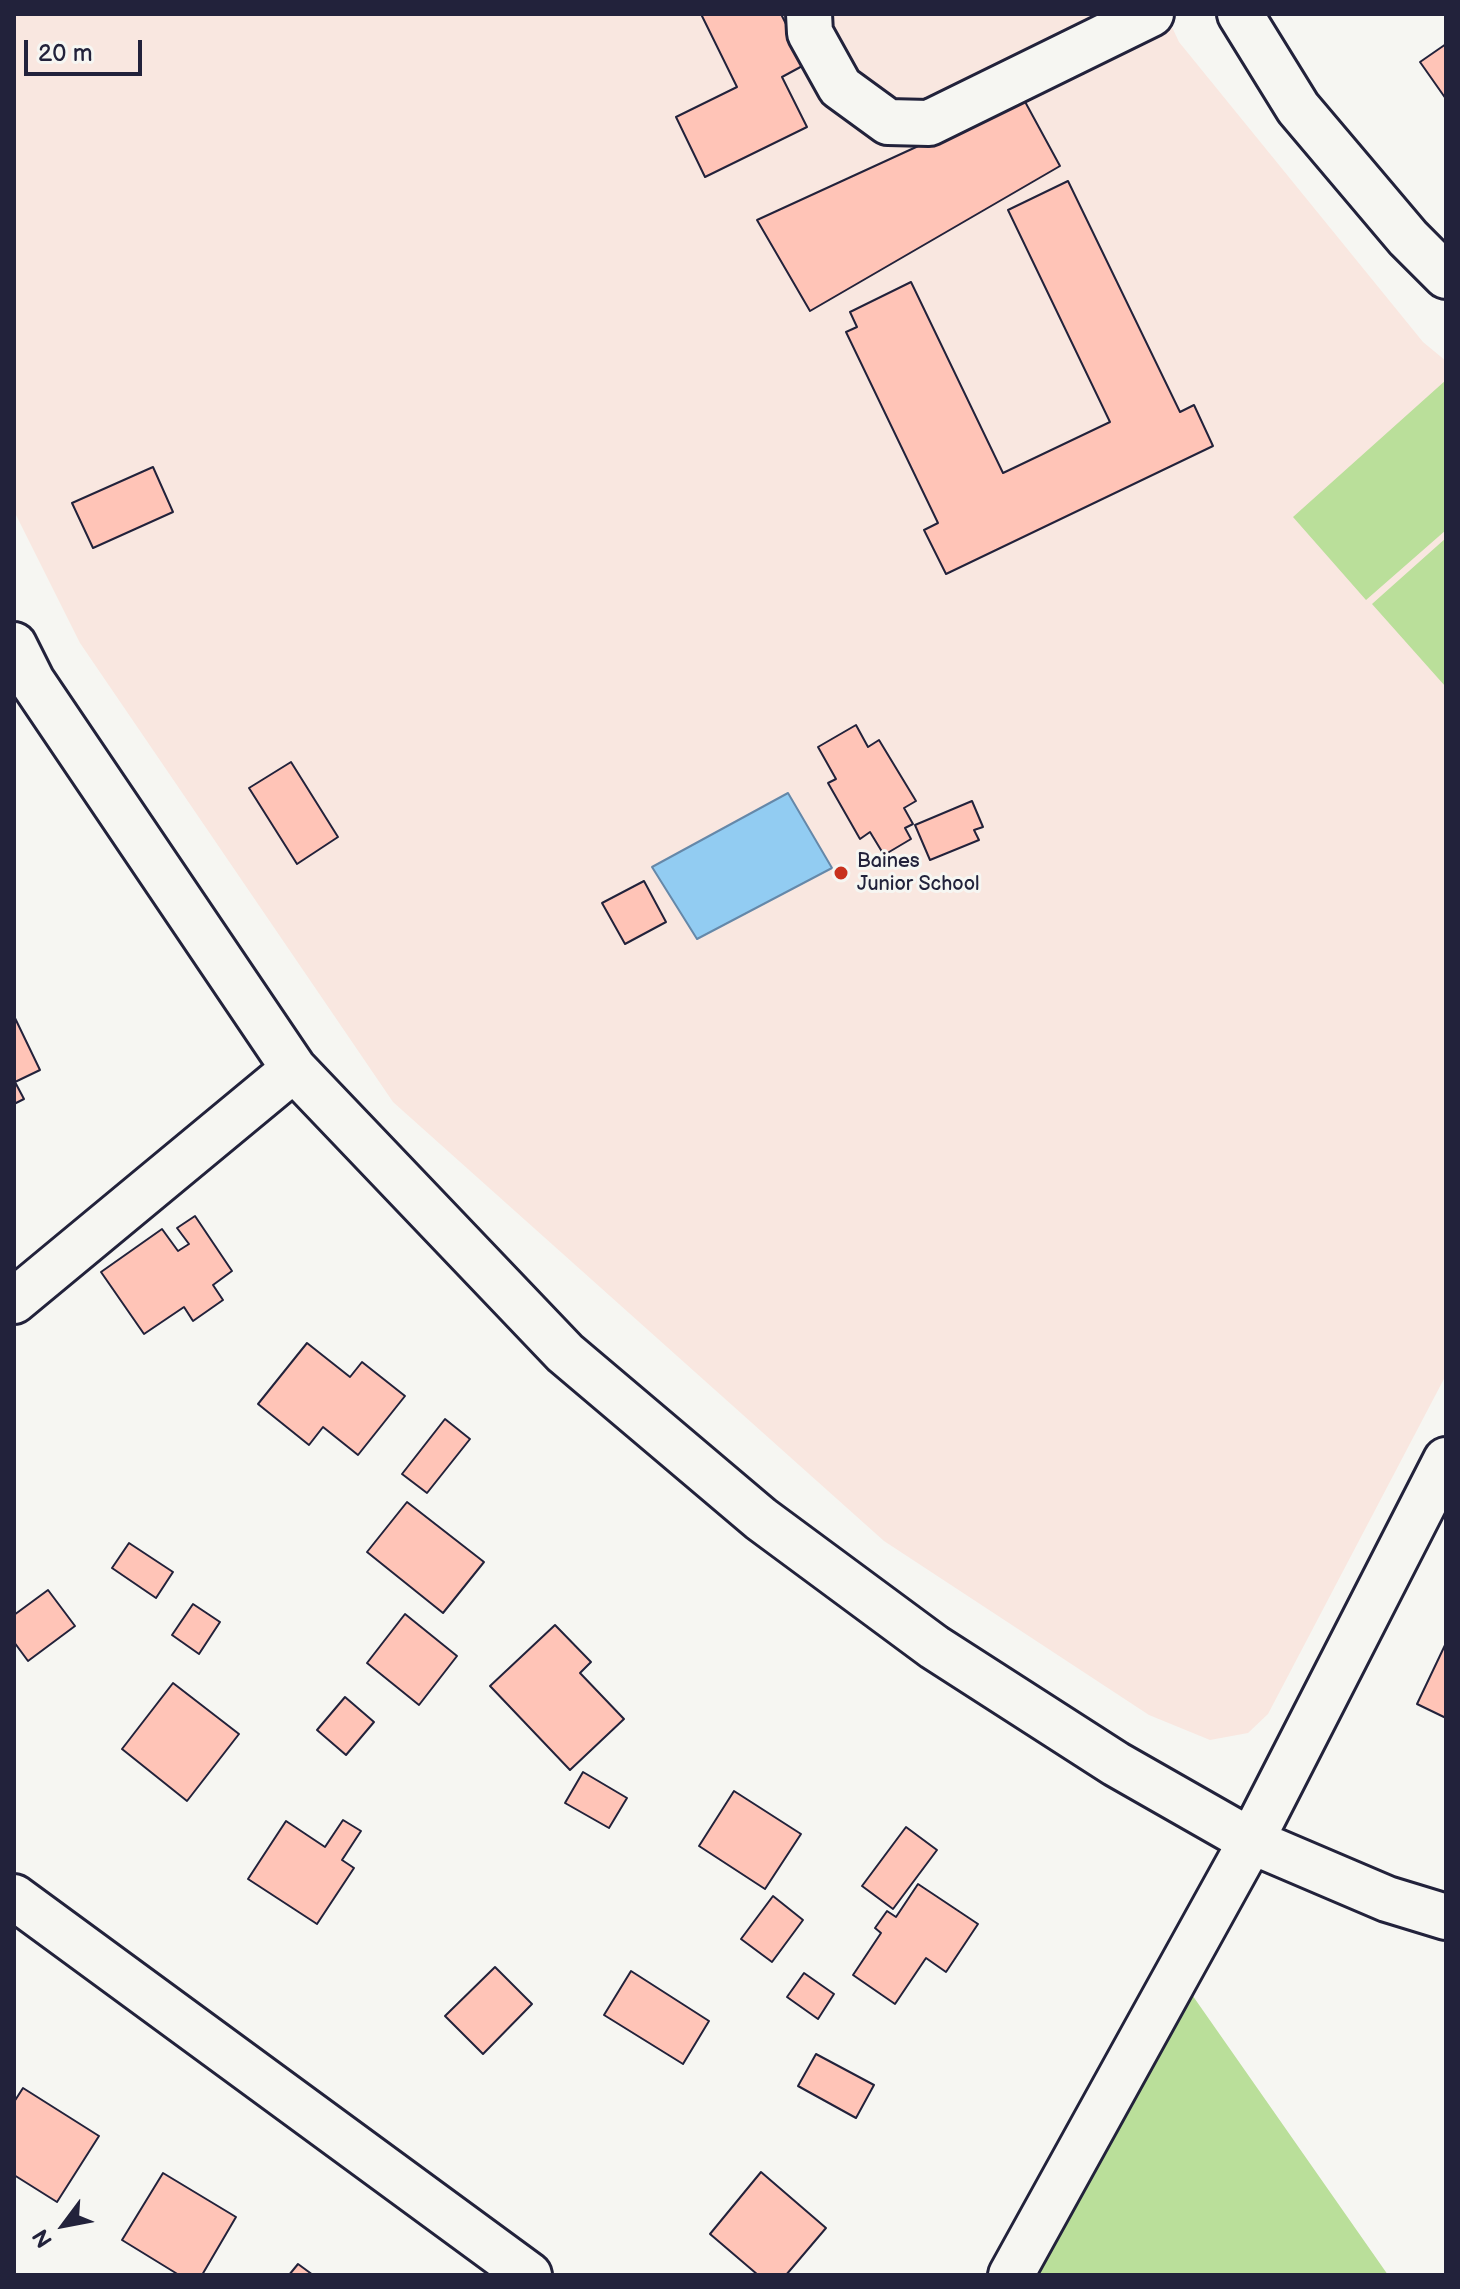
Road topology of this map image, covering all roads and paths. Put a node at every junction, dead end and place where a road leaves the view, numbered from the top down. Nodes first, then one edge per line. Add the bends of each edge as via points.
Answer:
1 (809, 14) edge
2 (1151, 14) edge
3 (1240, 14) edge
4 (1446, 276) edge
5 (14, 645) edge
6 (294, 1069) junction
7 (14, 1301) edge
8 (1446, 1460) edge
9 (1251, 1841) junction
10 (14, 1897) edge
11 (1446, 1917) edge
12 (529, 2275) edge
13 (1011, 2275) edge

1 - 2 street via 810,33 840,87 888,122 929,123
3 - 4 street via 1298,108
5 - 6 street via 32,681
6 - 7 street
6 - 9 street via 565,1353 761,1519 934,1647 1116,1764
8 - 9 street
9 - 11 street via 1387,1899
9 - 13 street
10 - 12 street

